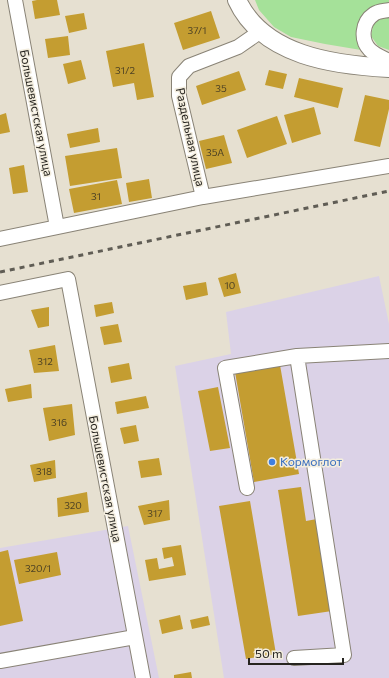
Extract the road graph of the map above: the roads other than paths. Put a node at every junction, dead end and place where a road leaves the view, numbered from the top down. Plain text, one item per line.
1 (15, 0) edge
2 (238, 1) edge
3 (389, 10) edge
4 (261, 31) junction
5 (389, 61) edge
6 (365, 67) junction
7 (389, 68) edge
8 (389, 79) edge
9 (389, 166) edge
10 (203, 197) junction
11 (57, 227) junction
12 (0, 239) edge
13 (0, 292) edge
14 (389, 351) edge
15 (297, 356) junction
16 (247, 488) dead end
17 (135, 637) junction
18 (294, 658) dead end
19 (0, 661) edge
20 (143, 678) edge

1 - 11 street, Большевистская улица
2 - 4 main road
3 - 5 street
4 - 6 main road
4 - 10 street, Раздельная улица
6 - 7 main road
6 - 8 main road
9 - 10 street, Раздельная улица
10 - 11 street, Раздельная улица
11 - 12 street, Раздельная улица
13 - 17 street, Большевистская улица
14 - 15 street
15 - 16 street
15 - 18 street
17 - 19 street
17 - 20 street, Большевистская улица

